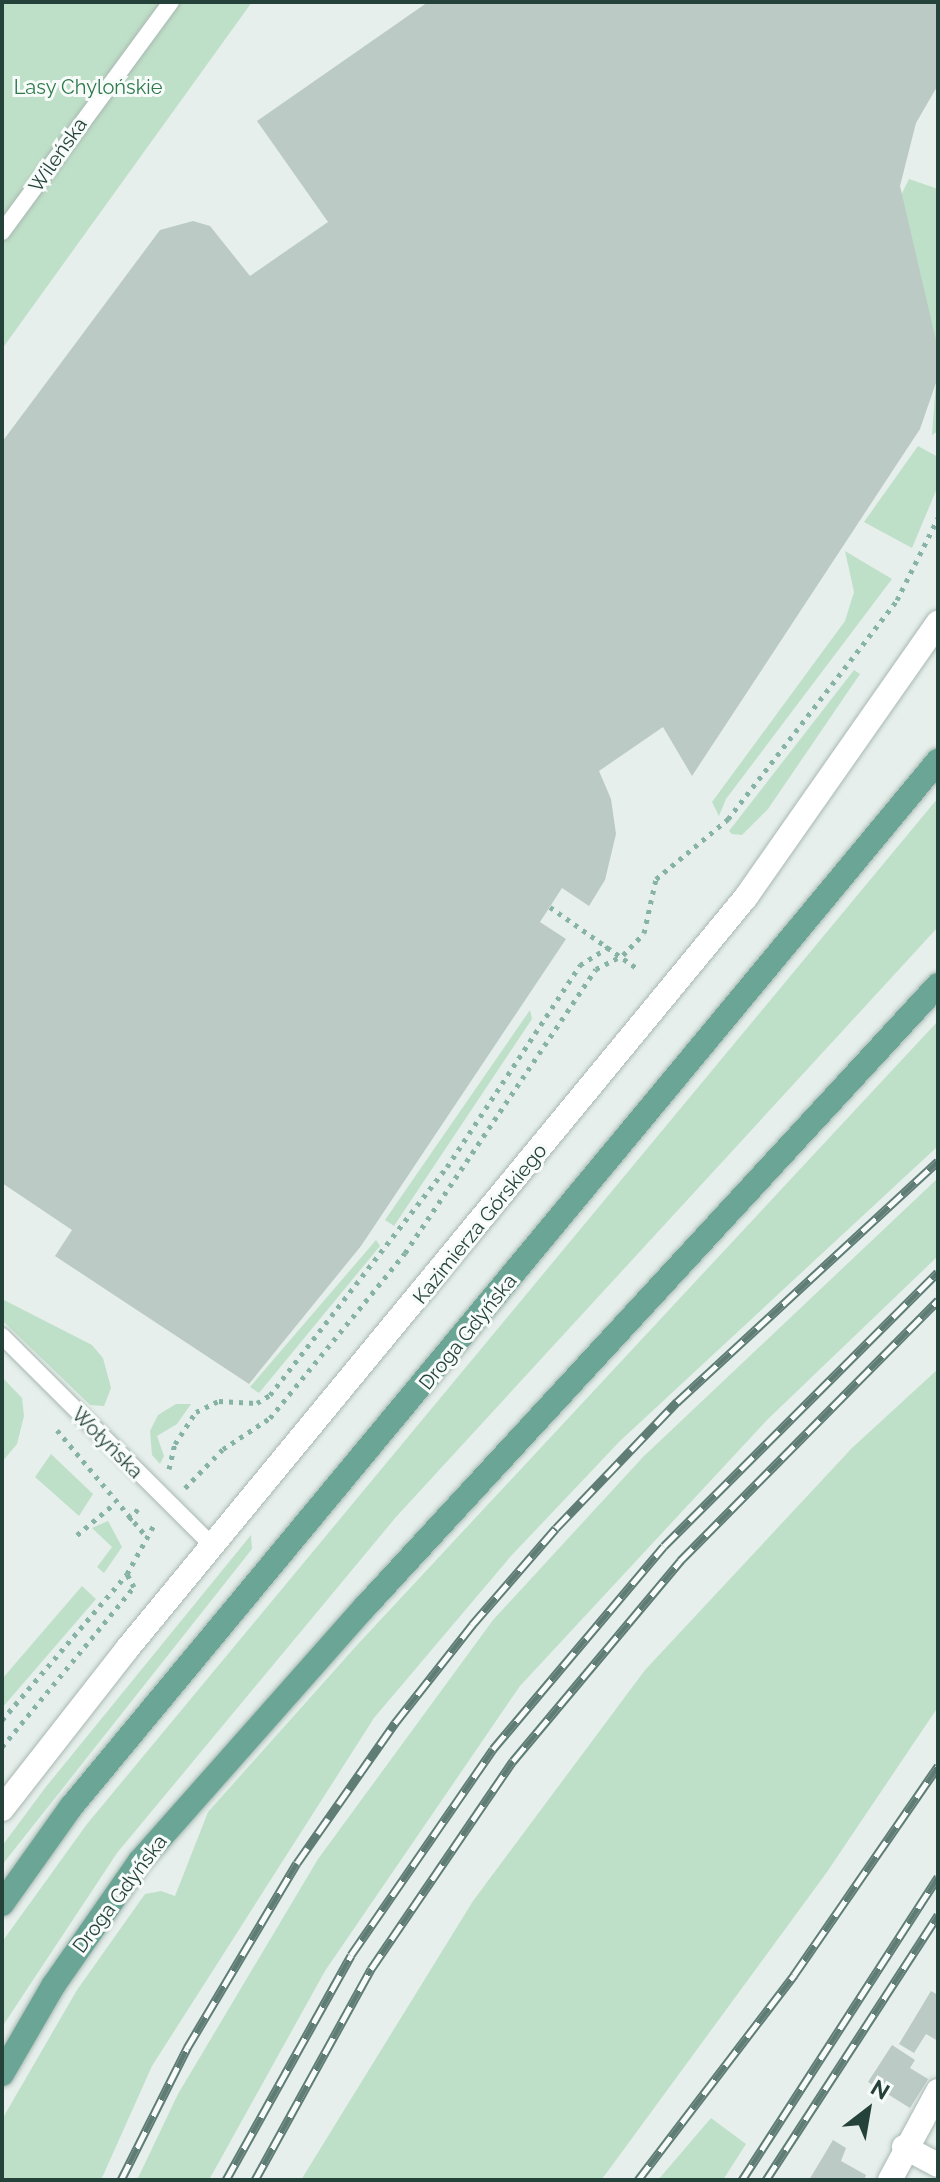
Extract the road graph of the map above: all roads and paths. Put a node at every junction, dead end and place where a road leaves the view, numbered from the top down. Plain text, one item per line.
1 (171, 2) edge
2 (2, 232) edge
3 (938, 518) edge
4 (938, 623) edge
5 (938, 761) edge
6 (550, 907) dead end
7 (610, 946) junction
8 (623, 955) junction
9 (638, 969) dead end
10 (938, 985) edge
11 (2, 1336) edge
12 (54, 1426) dead end
13 (155, 1490) junction
14 (114, 1504) junction
15 (170, 1505) junction
16 (129, 1520) junction
17 (77, 1535) dead end
18 (145, 1535) junction
19 (214, 1547) junction
20 (127, 1574) junction
21 (2, 1720) edge
22 (2, 1747) edge
23 (2, 1809) edge
24 (2, 1904) edge
25 (2, 2074) edge
26 (938, 2091) edge
27 (904, 2147) junction
28 (938, 2165) edge
29 (890, 2180) edge

1 - 2 lane, Wileńska
3 - 8 path
4 - 19 street, Kazimierza Górskiego
5 - 24 main road, Droga Gdyńska
6 - 7 path
7 - 8 path
7 - 13 path
8 - 9 path
8 - 15 path
10 - 25 main road, Droga Gdyńska
11 - 13 lane, Wołyńska
12 - 14 path
13 - 15 lane, Wołyńska
13 - 16 path
14 - 16 path
14 - 17 path
15 - 18 path
15 - 19 lane, Wołyńska
16 - 18 path
18 - 20 path
19 - 23 street, Kazimierza Górskiego
20 - 21 path
20 - 22 path
26 - 27 street
27 - 28 street
27 - 29 street

